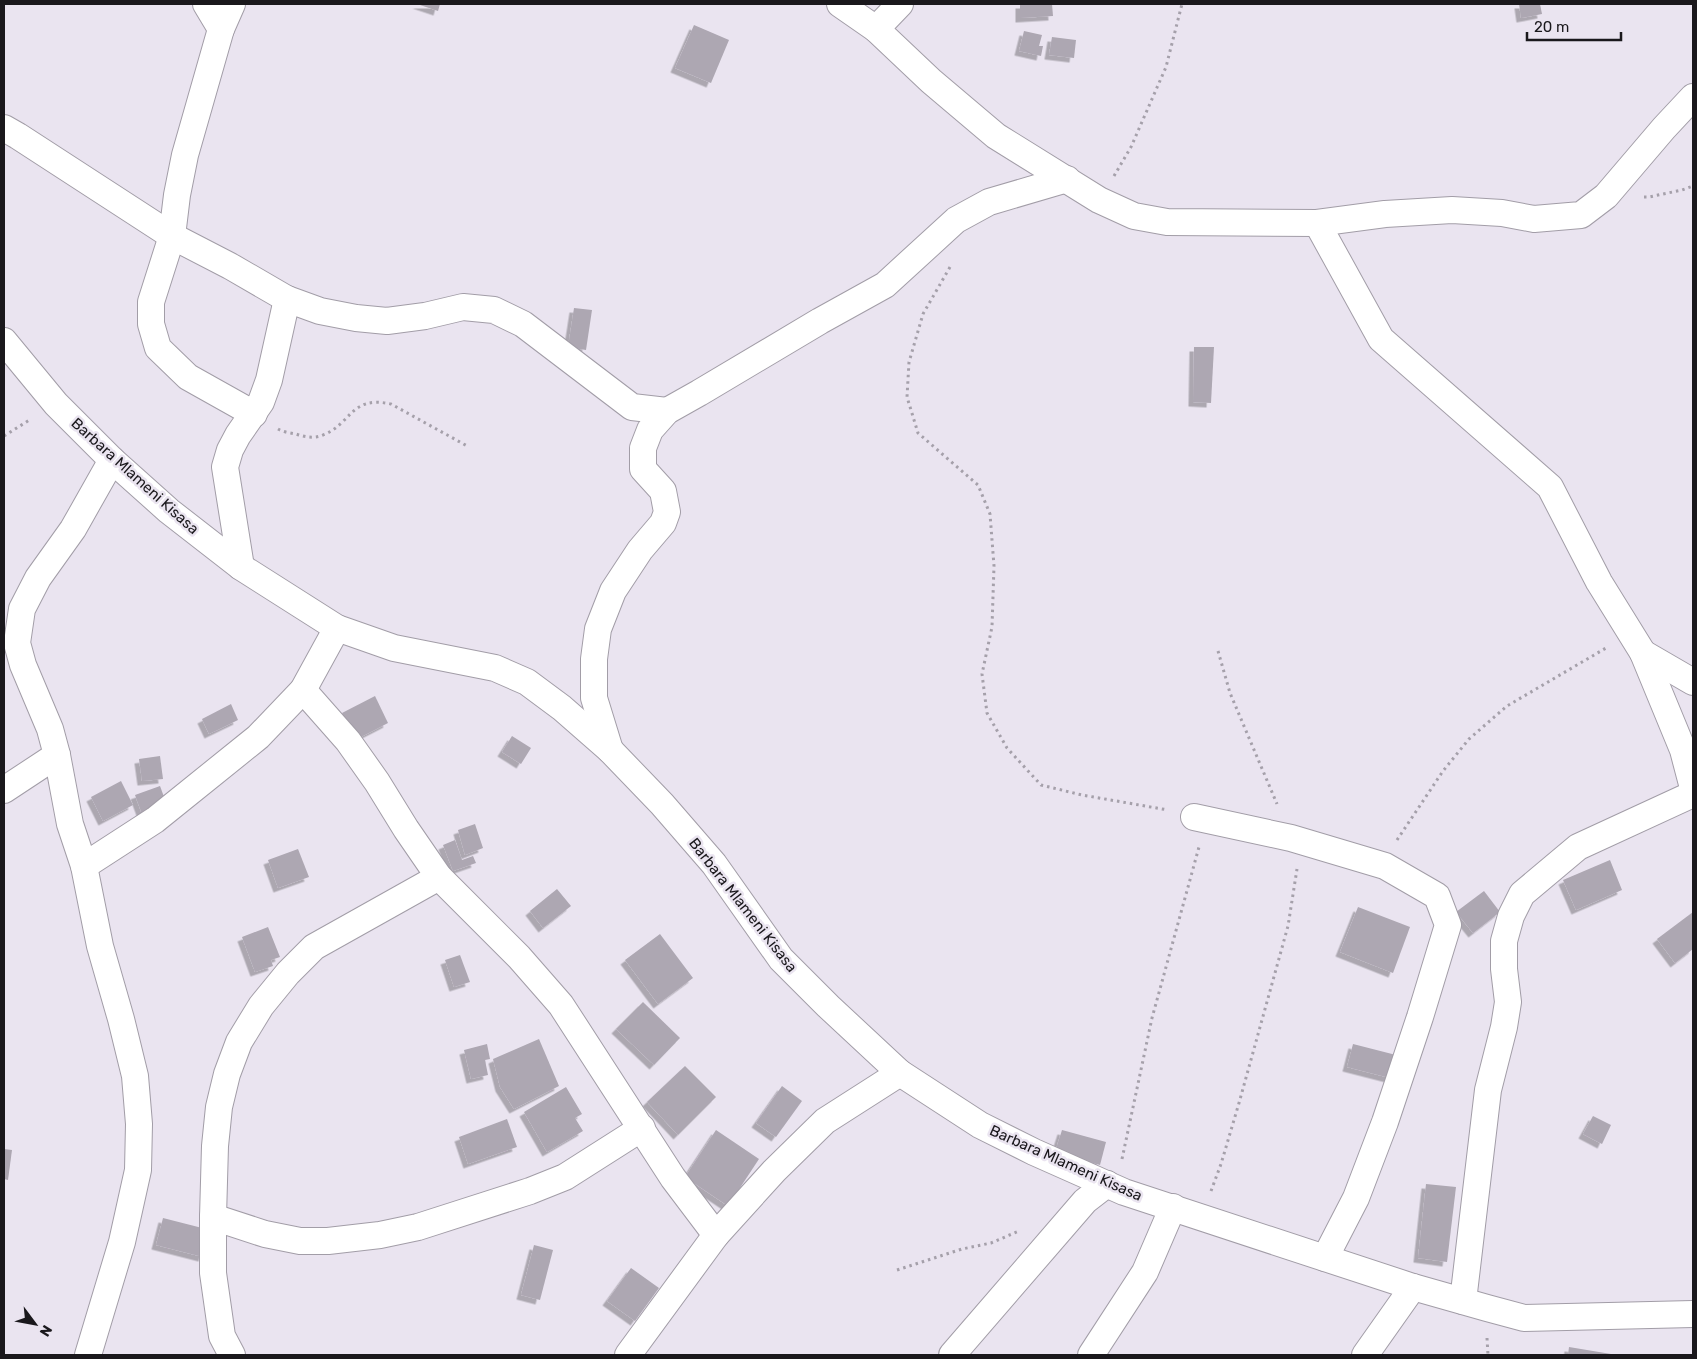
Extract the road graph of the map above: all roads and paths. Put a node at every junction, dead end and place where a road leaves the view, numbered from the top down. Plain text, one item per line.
1 (206, 4) edge
2 (232, 4) edge
3 (840, 4) edge
4 (900, 4) edge
5 (1182, 4) edge
6 (221, 30) junction
7 (876, 30) junction
8 (1693, 97) edge
9 (4, 128) edge
10 (1067, 179) junction
11 (1693, 186) edge
12 (1606, 196) junction
13 (1099, 200) junction
14 (1317, 223) junction
15 (172, 236) junction
16 (951, 266) dead end
17 (286, 299) junction
18 (4, 341) edge
19 (667, 411) junction
20 (254, 414) junction
21 (469, 447) dead end
22 (112, 460) junction
23 (241, 567) junction
24 (337, 628) junction
25 (1637, 644) junction
26 (1218, 651) dead end
27 (1693, 682) edge
28 (303, 690) junction
29 (610, 750) junction
30 (58, 755) junction
31 (1693, 788) edge
32 (4, 790) edge
33 (1693, 794) edge
34 (1194, 818) junction
35 (1291, 838) junction
36 (1380, 865) junction
37 (84, 866) junction
38 (439, 877) junction
39 (900, 1073) junction
40 (642, 1128) junction
41 (1111, 1186) junction
42 (1173, 1208) junction
43 (213, 1217) junction
44 (1202, 1217) junction
45 (1027, 1228) dead end
46 (716, 1235) junction
47 (1325, 1258) junction
48 (897, 1270) dead end
49 (1413, 1287) junction
50 (1464, 1301) junction
51 (1693, 1314) edge
52 (88, 1355) edge
53 (232, 1355) edge
54 (628, 1355) edge
55 (952, 1355) edge
56 (1091, 1355) edge
57 (1365, 1355) edge

1 - 6 street
2 - 6 street
3 - 7 street
4 - 7 street
5 - 13 path
6 - 15 street
7 - 10 street
8 - 12 street
9 - 15 street
10 - 13 street
10 - 19 street
11 - 12 path
12 - 14 street
13 - 14 street
14 - 25 street
15 - 17 street
15 - 20 street
16 - 34 path
17 - 19 street
17 - 20 street
18 - 22 street, Barbara Mlameni Kisasa
19 - 29 street
20 - 21 path
20 - 23 street
22 - 23 street, Barbara Mlameni Kisasa
22 - 30 street
23 - 24 street, Barbara Mlameni Kisasa
24 - 28 street
24 - 29 street, Barbara Mlameni Kisasa
25 - 27 street
25 - 31 street
25 - 36 path
26 - 35 path
28 - 37 street
28 - 38 street
29 - 39 street, Barbara Mlameni Kisasa
30 - 32 street
30 - 37 street
33 - 50 street
34 - 35 street
34 - 41 path
35 - 36 street
35 - 44 path
36 - 47 street
37 - 52 street
38 - 40 street
38 - 43 street
39 - 41 street, Barbara Mlameni Kisasa
39 - 46 street
40 - 43 street
40 - 46 street
41 - 42 street, Barbara Mlameni Kisasa
41 - 55 street
42 - 44 street, Barbara Mlameni Kisasa
42 - 56 street
43 - 53 street
44 - 47 street, Barbara Mlameni Kisasa
45 - 48 path
46 - 54 street
47 - 49 street, Barbara Mlameni Kisasa
49 - 50 street, Barbara Mlameni Kisasa
49 - 57 street
50 - 51 street, Barbara Mlameni Kisasa

